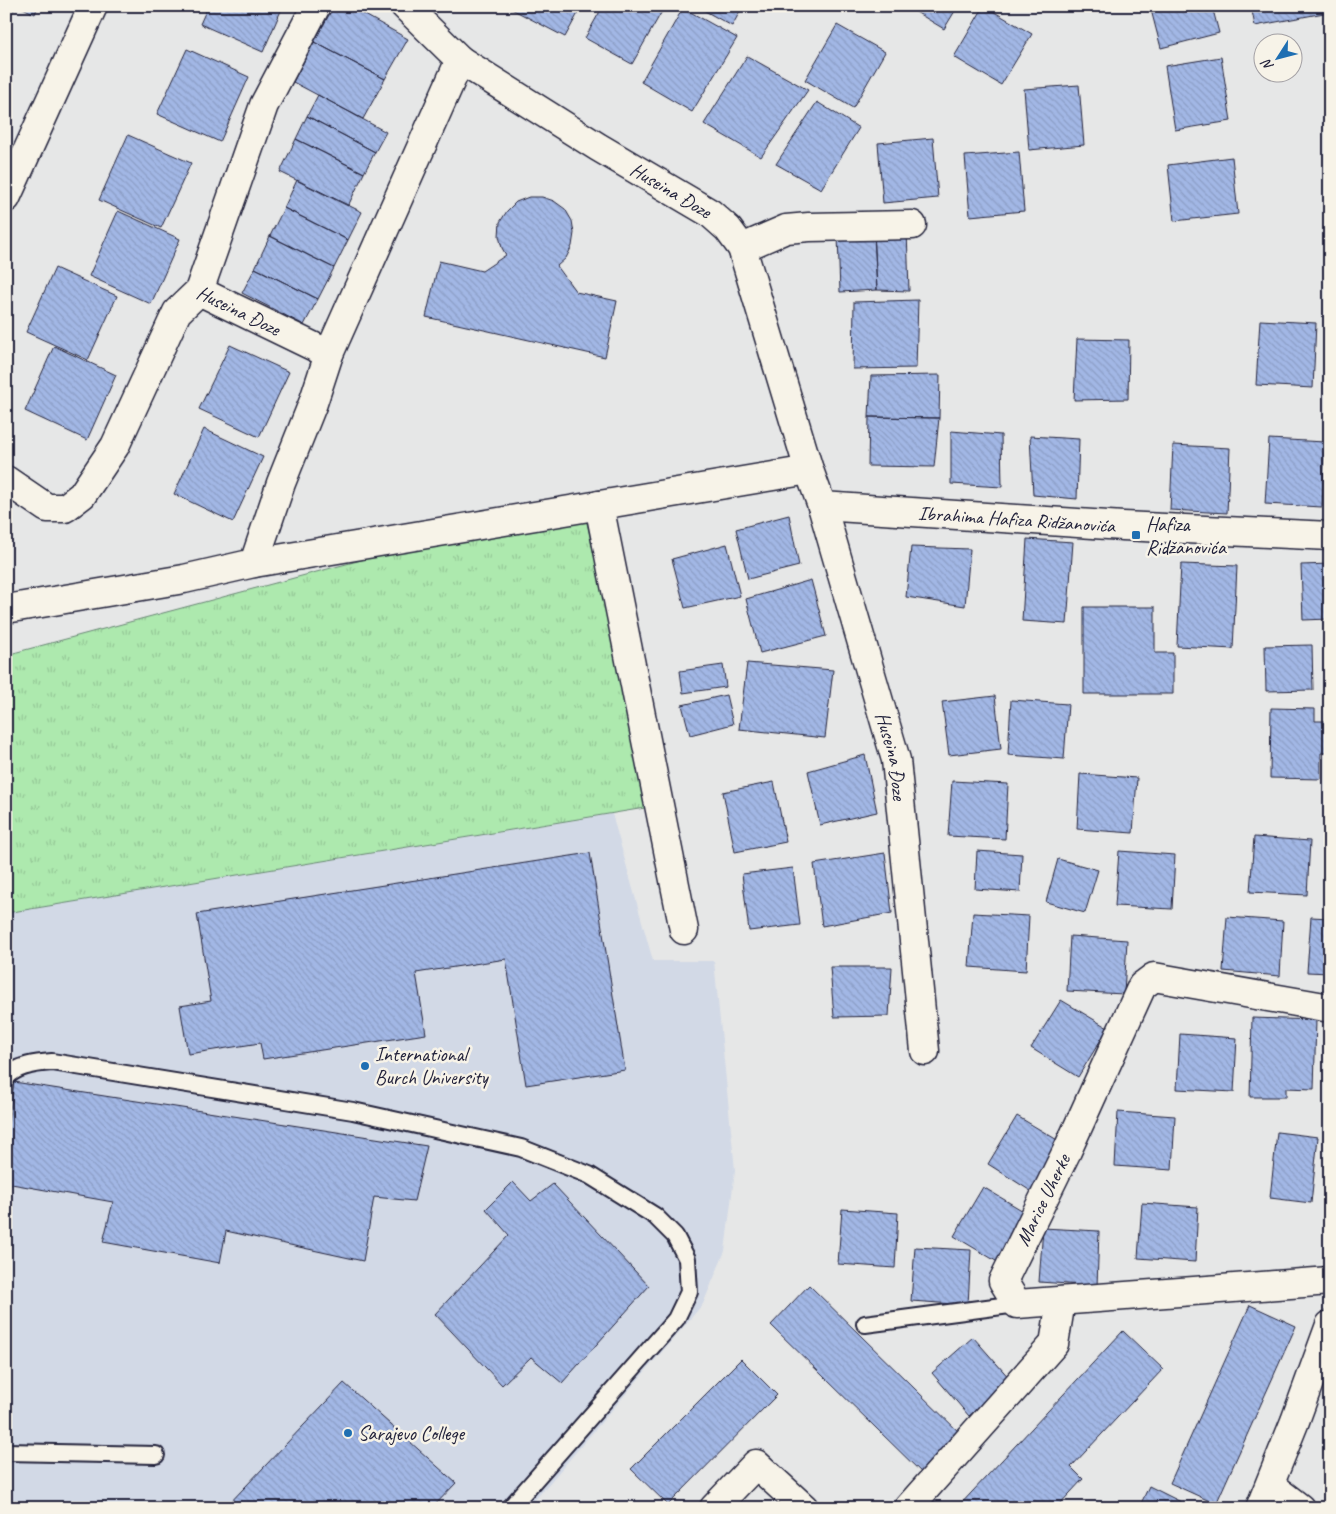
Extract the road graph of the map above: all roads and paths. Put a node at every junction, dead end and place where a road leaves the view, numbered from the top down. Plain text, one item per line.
1 (94, 6) edge
2 (316, 6) edge
3 (405, 6) edge
4 (460, 60) junction
5 (6, 198) edge
6 (912, 225) dead end
7 (742, 248) junction
8 (199, 291) junction
9 (329, 354) junction
10 (809, 470) junction
11 (6, 480) edge
12 (599, 505) junction
13 (822, 506) junction
14 (1330, 536) edge
15 (254, 563) junction
16 (6, 609) edge
17 (684, 930) dead end
18 (1330, 1008) edge
19 (925, 1051) dead end
20 (6, 1078) edge
21 (1330, 1281) edge
22 (1061, 1301) junction
23 (1017, 1304) junction
24 (865, 1324) dead end
25 (1330, 1325) edge
26 (6, 1452) edge
27 (156, 1455) dead end
28 (1265, 1496) edge
29 (510, 1508) edge
30 (714, 1508) edge
31 (804, 1508) edge
32 (908, 1508) edge
33 (1300, 1508) edge

1 - 5 street
2 - 8 street, Huseina Đoze
3 - 4 street, Huseina Đoze
4 - 7 street, Huseina Đoze
4 - 9 street
6 - 7 street
7 - 10 street, Huseina Đoze
8 - 9 street, Huseina Đoze
8 - 11 street
9 - 15 street
10 - 12 street
10 - 13 street, Huseina Đoze
12 - 15 street
12 - 17 street
13 - 14 street, Ibrahima Hafiza Ridžanovića
13 - 19 street, Huseina Đoze
15 - 16 street
18 - 23 street, Marice Uherke
20 - 29 lane
21 - 22 street
22 - 23 street
22 - 32 street
23 - 24 lane
25 - 28 street
26 - 27 lane
28 - 33 street
30 - 31 street

